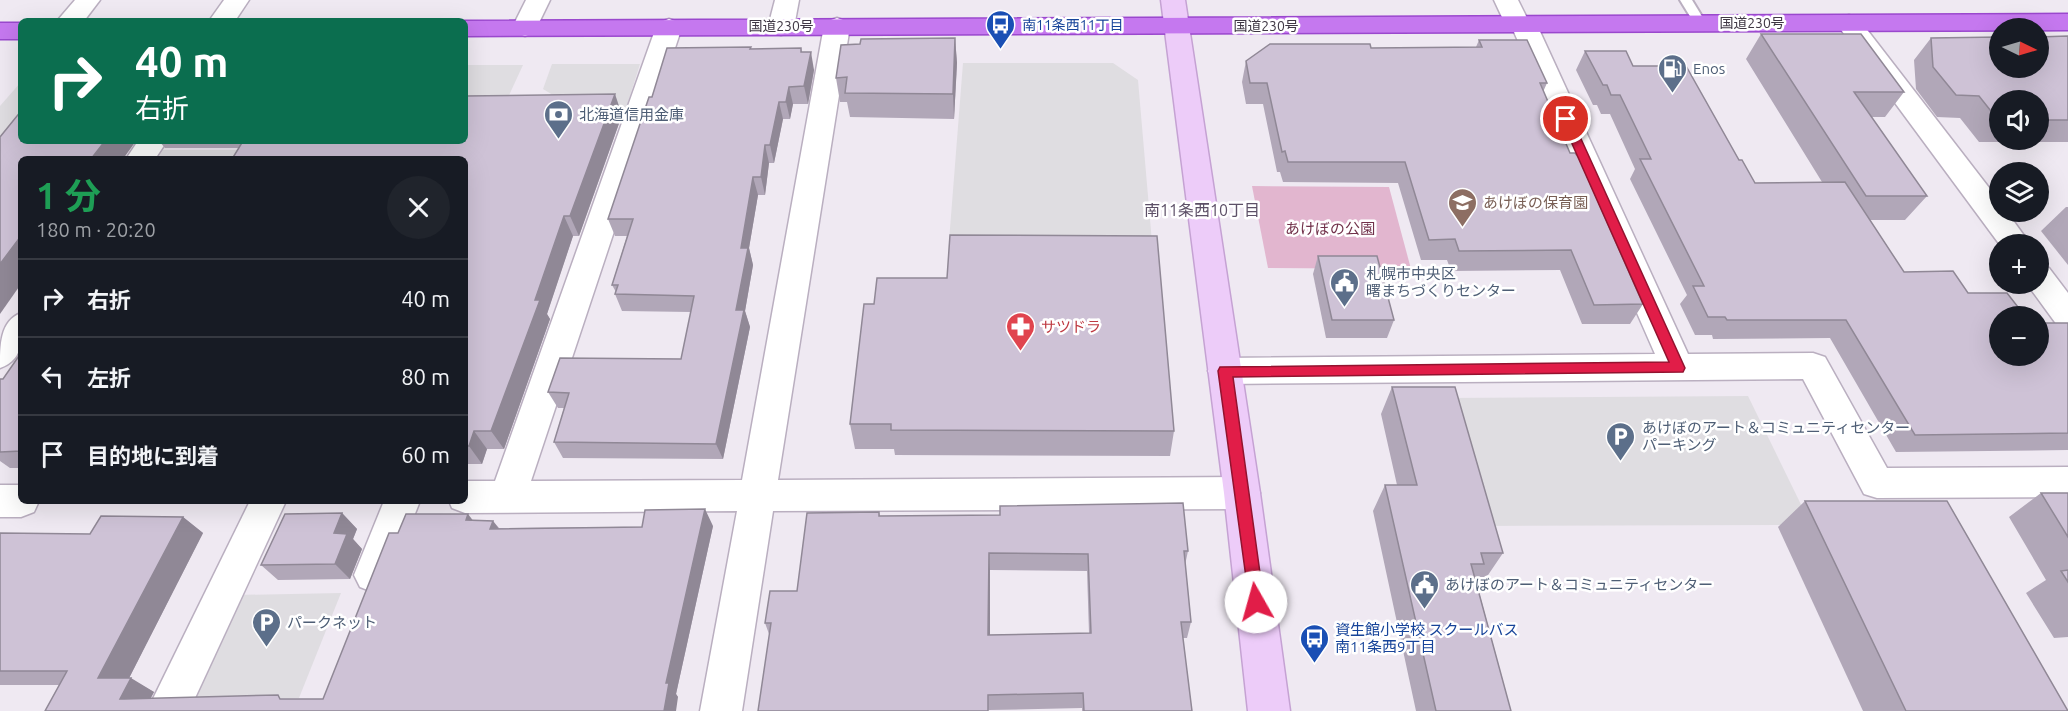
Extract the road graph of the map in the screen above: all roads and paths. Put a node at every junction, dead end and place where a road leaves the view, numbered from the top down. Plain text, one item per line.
1 (88, 0) edge
2 (237, 0) edge
3 (538, 0) edge
4 (787, 0) edge
5 (1506, 0) edge
6 (1686, 0) edge
7 (1175, 13) edge
8 (73, 18) edge
9 (224, 18) edge
10 (2068, 22) edge
11 (1700, 23) junction
12 (1849, 23) junction
13 (1521, 25) junction
14 (837, 26) junction
15 (669, 27) junction
16 (781, 27) junction
17 (468, 28) edge
18 (525, 28) junction
19 (0, 31) edge
20 (18, 31) edge
21 (2007, 234) edge
22 (2049, 291) edge
23 (2068, 316) edge
24 (18, 330) edge
25 (0, 355) edge
26 (1678, 368) junction
27 (1225, 371) junction
28 (2068, 482) edge
29 (1242, 494) junction
30 (757, 495) junction
31 (468, 497) edge
32 (508, 497) junction
33 (0, 501) edge
34 (18, 501) edge
35 (267, 504) edge
36 (401, 504) edge
37 (359, 611) edge
38 (168, 711) edge
39 (721, 711) edge
40 (1269, 711) edge

1 - 8 street
2 - 9 street
3 - 18 street
4 - 16 street
5 - 13 street
6 - 11 lane
7 - 13 highway, 国道230号
7 - 14 highway, 国道230号
7 - 27 street
10 - 12 highway, 国道230号
11 - 12 highway, 国道230号
11 - 13 highway, 国道230号
12 - 21 street
13 - 26 street
14 - 16 highway, 国道230号
14 - 30 street
15 - 16 highway, 国道230号
15 - 18 highway, 国道230号
15 - 32 street
17 - 18 highway, 国道230号
19 - 20 highway
22 - 23 street
24 - 25 street
26 - 27 street
26 - 28 street
27 - 29 street
29 - 30 street
29 - 40 street
30 - 32 street
30 - 39 street
31 - 32 street
33 - 34 street
35 - 38 street
36 - 37 street

